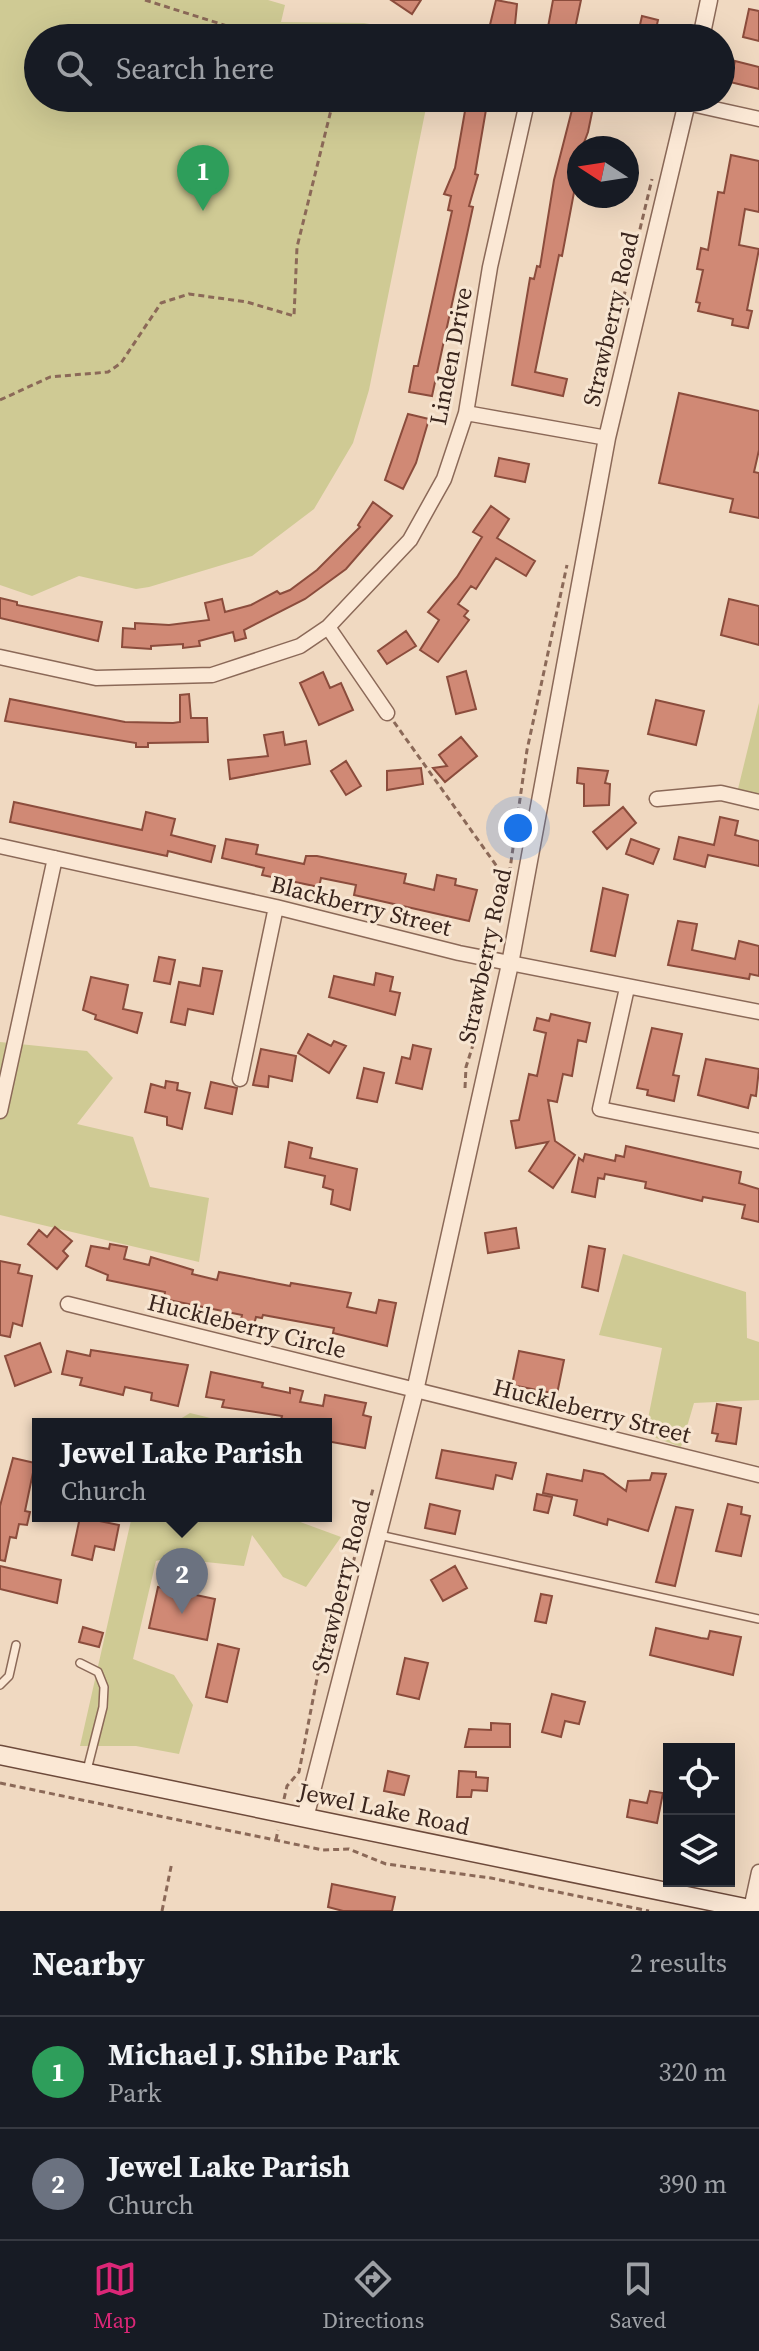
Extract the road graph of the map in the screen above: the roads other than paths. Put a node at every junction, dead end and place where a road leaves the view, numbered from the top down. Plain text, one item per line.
1 (709, 0) edge
2 (704, 24) edge
3 (525, 112) edge
4 (685, 112) edge
5 (733, 112) edge
6 (759, 119) edge
7 (466, 413) junction
8 (607, 438) junction
9 (328, 627) junction
10 (0, 657) edge
11 (387, 713) road end
12 (657, 799) dead end
13 (759, 802) edge
14 (0, 846) edge
15 (55, 858) junction
16 (276, 907) junction
17 (510, 964) junction
18 (627, 988) junction
19 (759, 1012) edge
20 (240, 1079) dead end
21 (0, 1111) edge
22 (759, 1141) edge
23 (68, 1304) dead end
24 (415, 1391) junction
25 (759, 1475) edge
26 (379, 1535) junction
27 (759, 1619) edge
28 (16, 1645) dead end
29 (80, 1663) dead end
30 (0, 1685) edge
31 (0, 1755) edge
32 (86, 1773) junction
33 (305, 1818) junction
34 (759, 1872) edge
35 (755, 1910) edge

1 - 2 street
3 - 7 street, Linden Drive
4 - 8 street, Strawberry Road
5 - 6 street
7 - 8 street
7 - 9 street, Linden Drive
8 - 17 street, Strawberry Road
9 - 10 street, Linden Drive
9 - 11 street
12 - 13 street
14 - 15 street, Blackberry Street
15 - 16 street, Blackberry Street
15 - 21 street
16 - 17 street, Blackberry Street
16 - 20 street
17 - 18 street, Blackberry Street
17 - 24 street, Strawberry Road
18 - 19 street, Blackberry Street
18 - 22 street
23 - 24 street, Huckleberry Circle
24 - 25 street, Huckleberry Street
24 - 26 street, Strawberry Road
26 - 27 lane
26 - 33 street, Strawberry Road
28 - 30 lane
29 - 32 lane
31 - 32 main road, Jewel Lake Road
32 - 33 main road, Jewel Lake Road
33 - 35 main road, Jewel Lake Road
34 - 35 street

